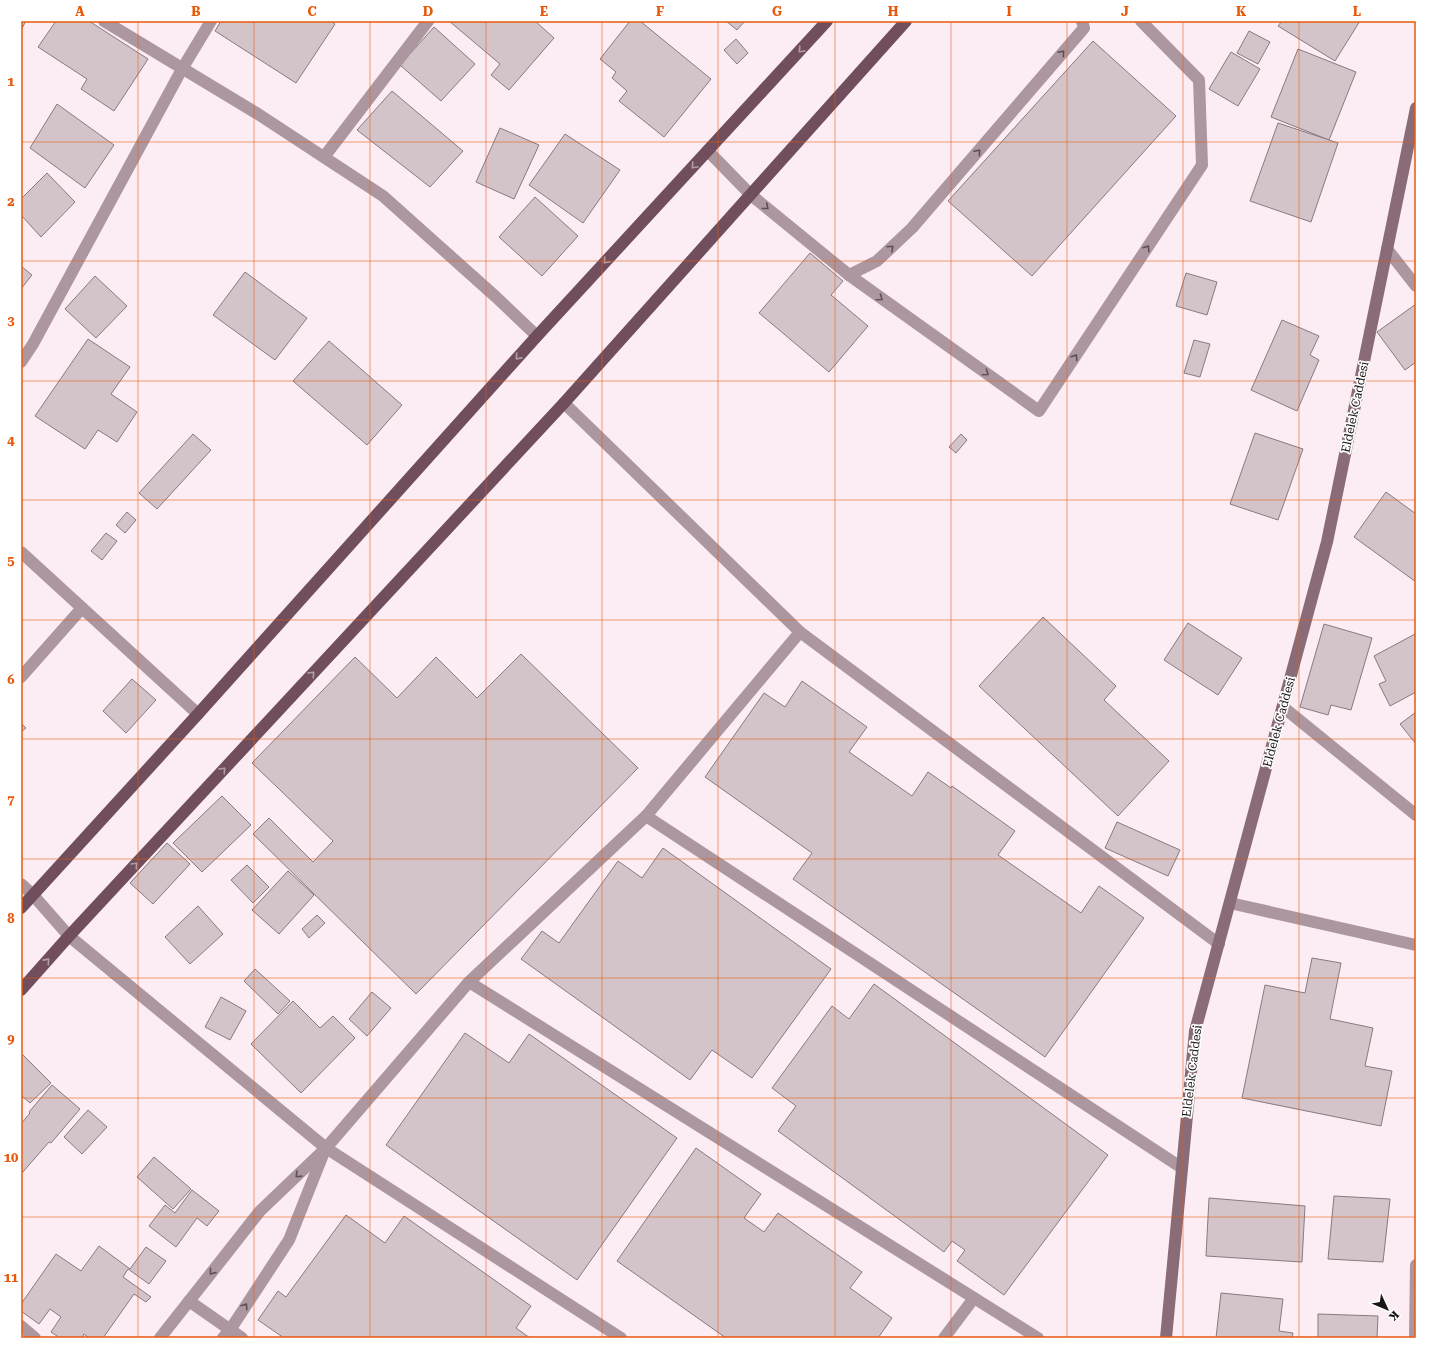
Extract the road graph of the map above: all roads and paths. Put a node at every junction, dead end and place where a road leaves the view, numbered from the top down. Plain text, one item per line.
1 (104, 21) edge
2 (211, 21) edge
3 (428, 21) edge
4 (827, 21) edge
5 (906, 21) edge
6 (1082, 21) edge
7 (1141, 21) edge
8 (182, 68) junction
9 (1416, 108) edge
10 (708, 151) junction
11 (324, 157) junction
12 (751, 195) junction
13 (1387, 249) junction
14 (849, 275) junction
15 (1416, 286) edge
16 (537, 336) junction
17 (21, 362) edge
18 (564, 403) junction
19 (21, 552) edge
20 (82, 608) junction
21 (800, 632) junction
22 (21, 677) edge
23 (1283, 707) junction
24 (198, 714) junction
25 (1416, 815) edge
26 (646, 816) junction
27 (21, 884) edge
28 (33, 895) junction
29 (1230, 903) junction
30 (21, 908) edge
31 (69, 936) junction
32 (1219, 944) junction
33 (1416, 945) edge
34 (469, 982) junction
35 (21, 990) edge
36 (326, 1148) junction
37 (1182, 1168) junction
38 (1416, 1265) edge
39 (974, 1298) junction
40 (188, 1301) junction
41 (21, 1326) edge
42 (226, 1334) edge
43 (1415, 1336) edge
44 (35, 1338) edge
45 (160, 1338) edge
46 (242, 1338) edge
47 (621, 1338) edge
48 (944, 1338) edge
49 (1038, 1338) edge
50 (1166, 1338) edge

1 - 8 street
2 - 8 street
3 - 11 street
4 -> 10 main road
5 - 12 main road
14 -> 6 street
14 -> 7 street
8 - 11 street
8 - 17 street
9 - 13 street, Eldelek Caddesi
10 - 12 street
10 -> 16 main road
11 - 16 street
12 -> 14 street
12 - 18 main road
13 - 15 street
13 - 23 street, Eldelek Caddesi
16 -> 24 main road
18 - 21 street
31 -> 18 main road
19 - 20 street
20 - 22 street
20 - 24 street
21 - 26 street
21 - 32 street
23 - 25 street
23 - 29 street, Eldelek Caddesi
24 - 28 main road
26 - 34 street
26 - 37 street
27 - 28 street
28 - 30 main road
28 - 31 street
29 - 32 street, Eldelek Caddesi
29 - 33 street
35 -> 31 main road
31 - 36 street
32 - 37 street, Eldelek Caddesi
34 - 36 street
34 - 39 street
36 -> 40 street
42 -> 36 street
36 - 47 street
37 - 50 street, Eldelek Caddesi
38 - 43 street
39 - 48 street
39 - 49 street
40 - 42 street
40 - 45 street
41 - 44 street
42 - 46 street

